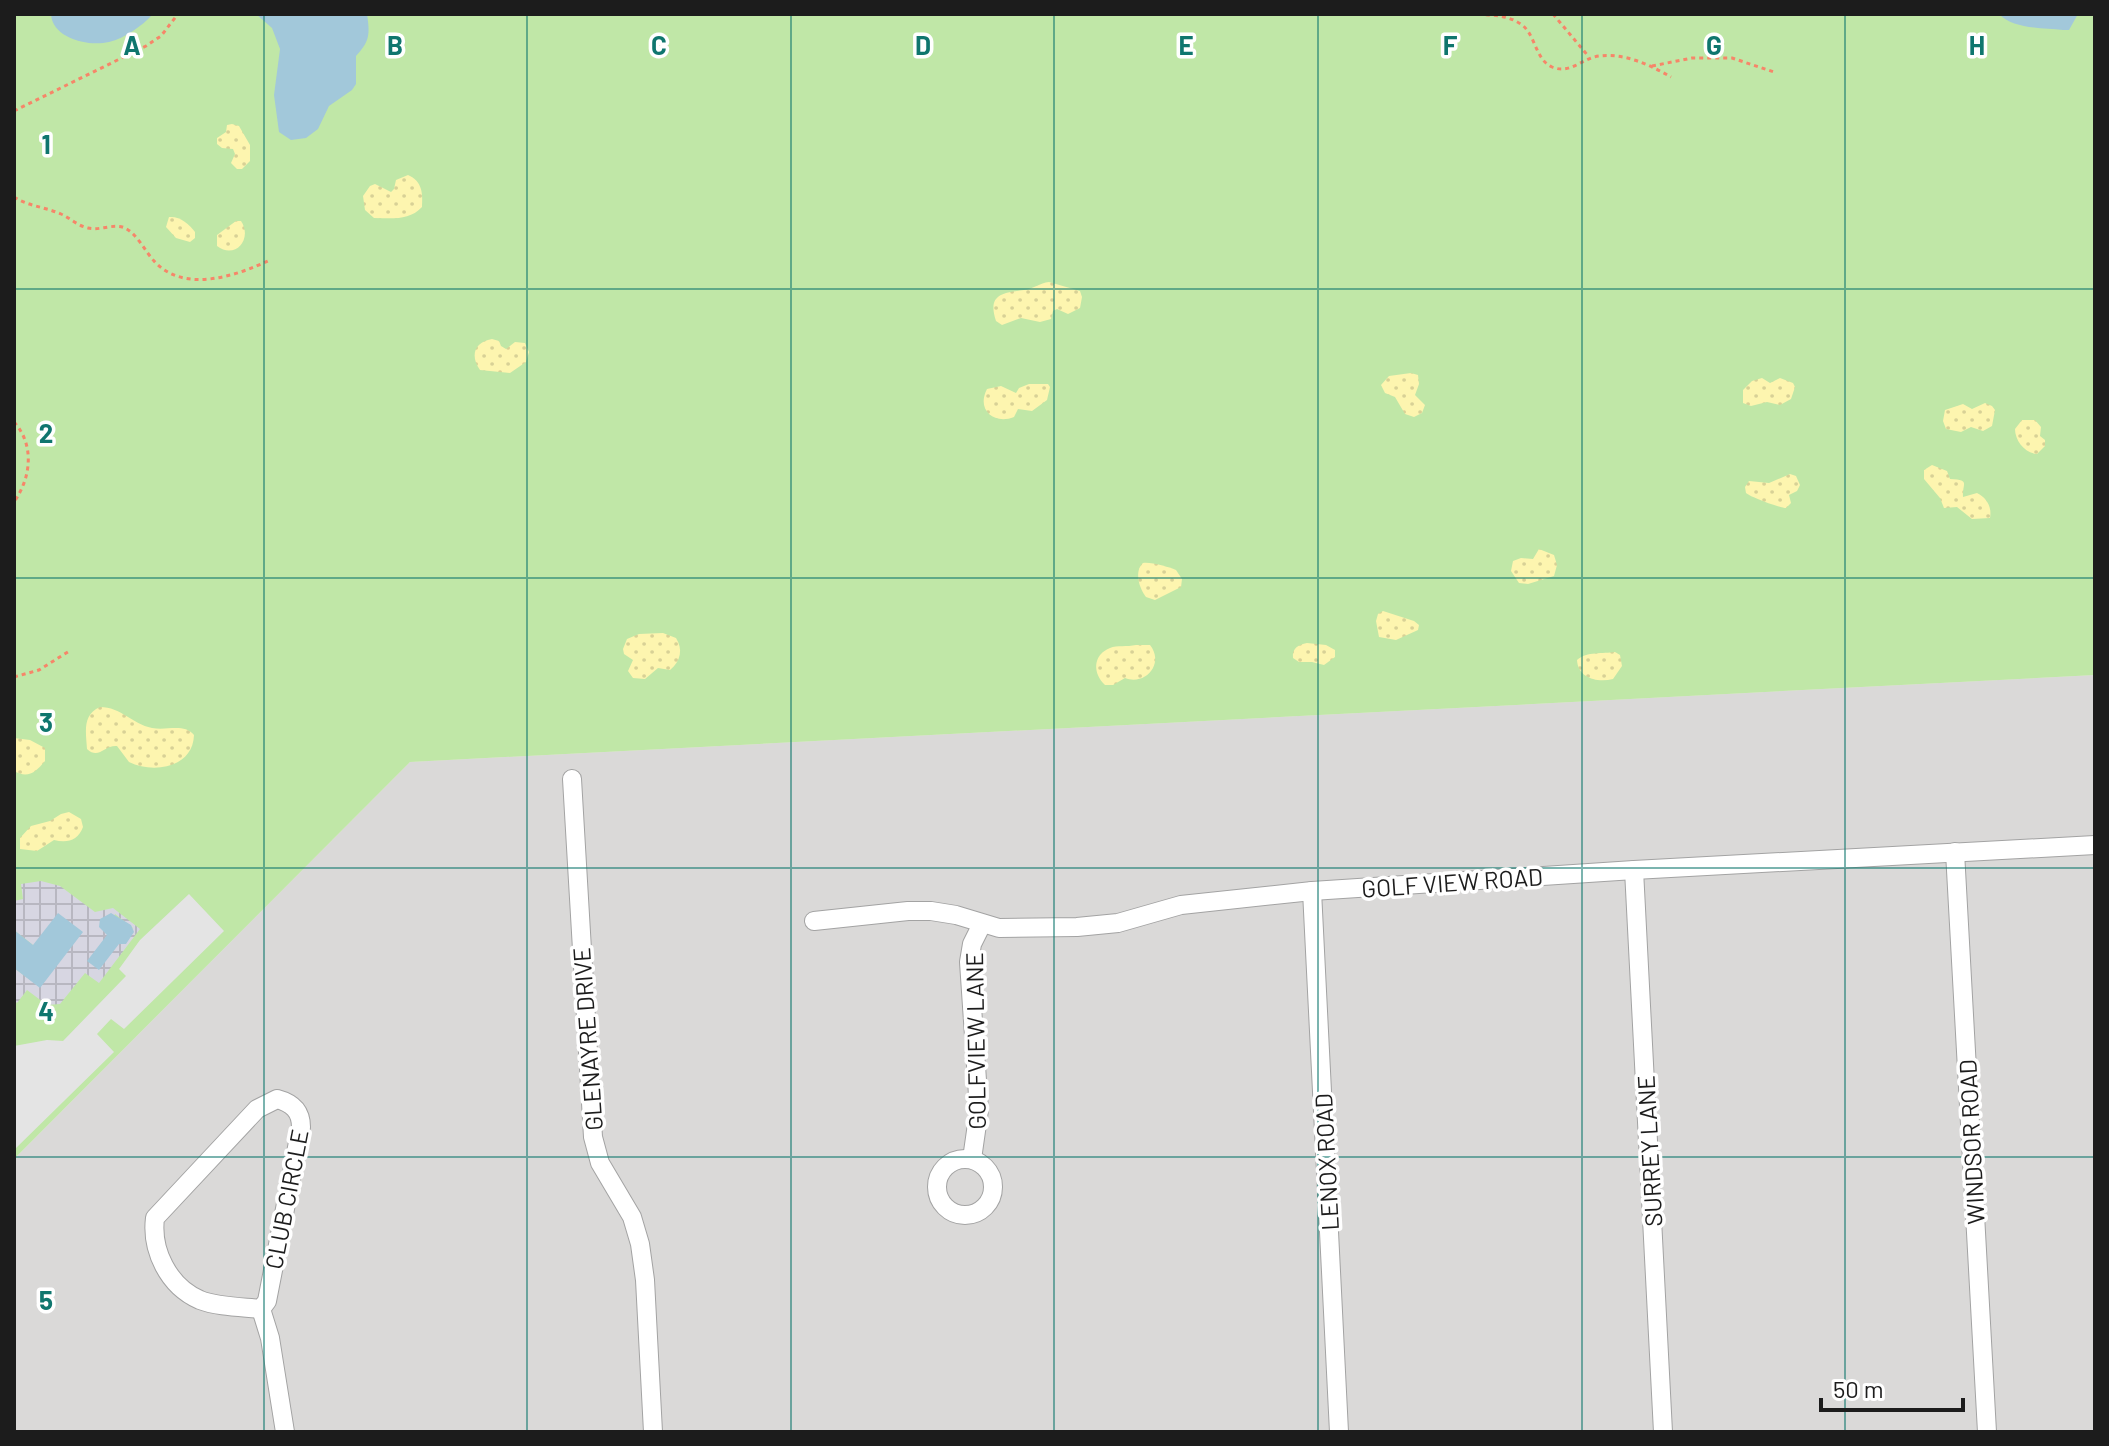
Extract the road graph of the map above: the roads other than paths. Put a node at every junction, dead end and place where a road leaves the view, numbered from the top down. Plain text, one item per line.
1 (572, 779) dead end
2 (2095, 845) edge
3 (1955, 852) junction
4 (1634, 870) junction
5 (1312, 891) junction
6 (814, 921) dead end
7 (982, 924) junction
8 (972, 1159) dead end
9 (261, 1309) junction
10 (285, 1432) edge
11 (653, 1432) edge
12 (1339, 1432) edge
13 (1663, 1432) edge
14 (1987, 1432) edge

1 - 11 street, GLENAYRE DRIVE
2 - 3 street, GOLF VIEW ROAD
3 - 4 street, GOLF VIEW ROAD
3 - 14 street, WINDSOR ROAD
4 - 5 street, GOLF VIEW ROAD
4 - 13 street, SURREY LANE
5 - 7 street, GOLF VIEW ROAD
5 - 12 street, LENOX ROAD
6 - 7 street, GOLF VIEW ROAD
7 - 8 street, GOLFVIEW LANE
9 - 9 street, CLUB CIRCLE
9 - 10 street

